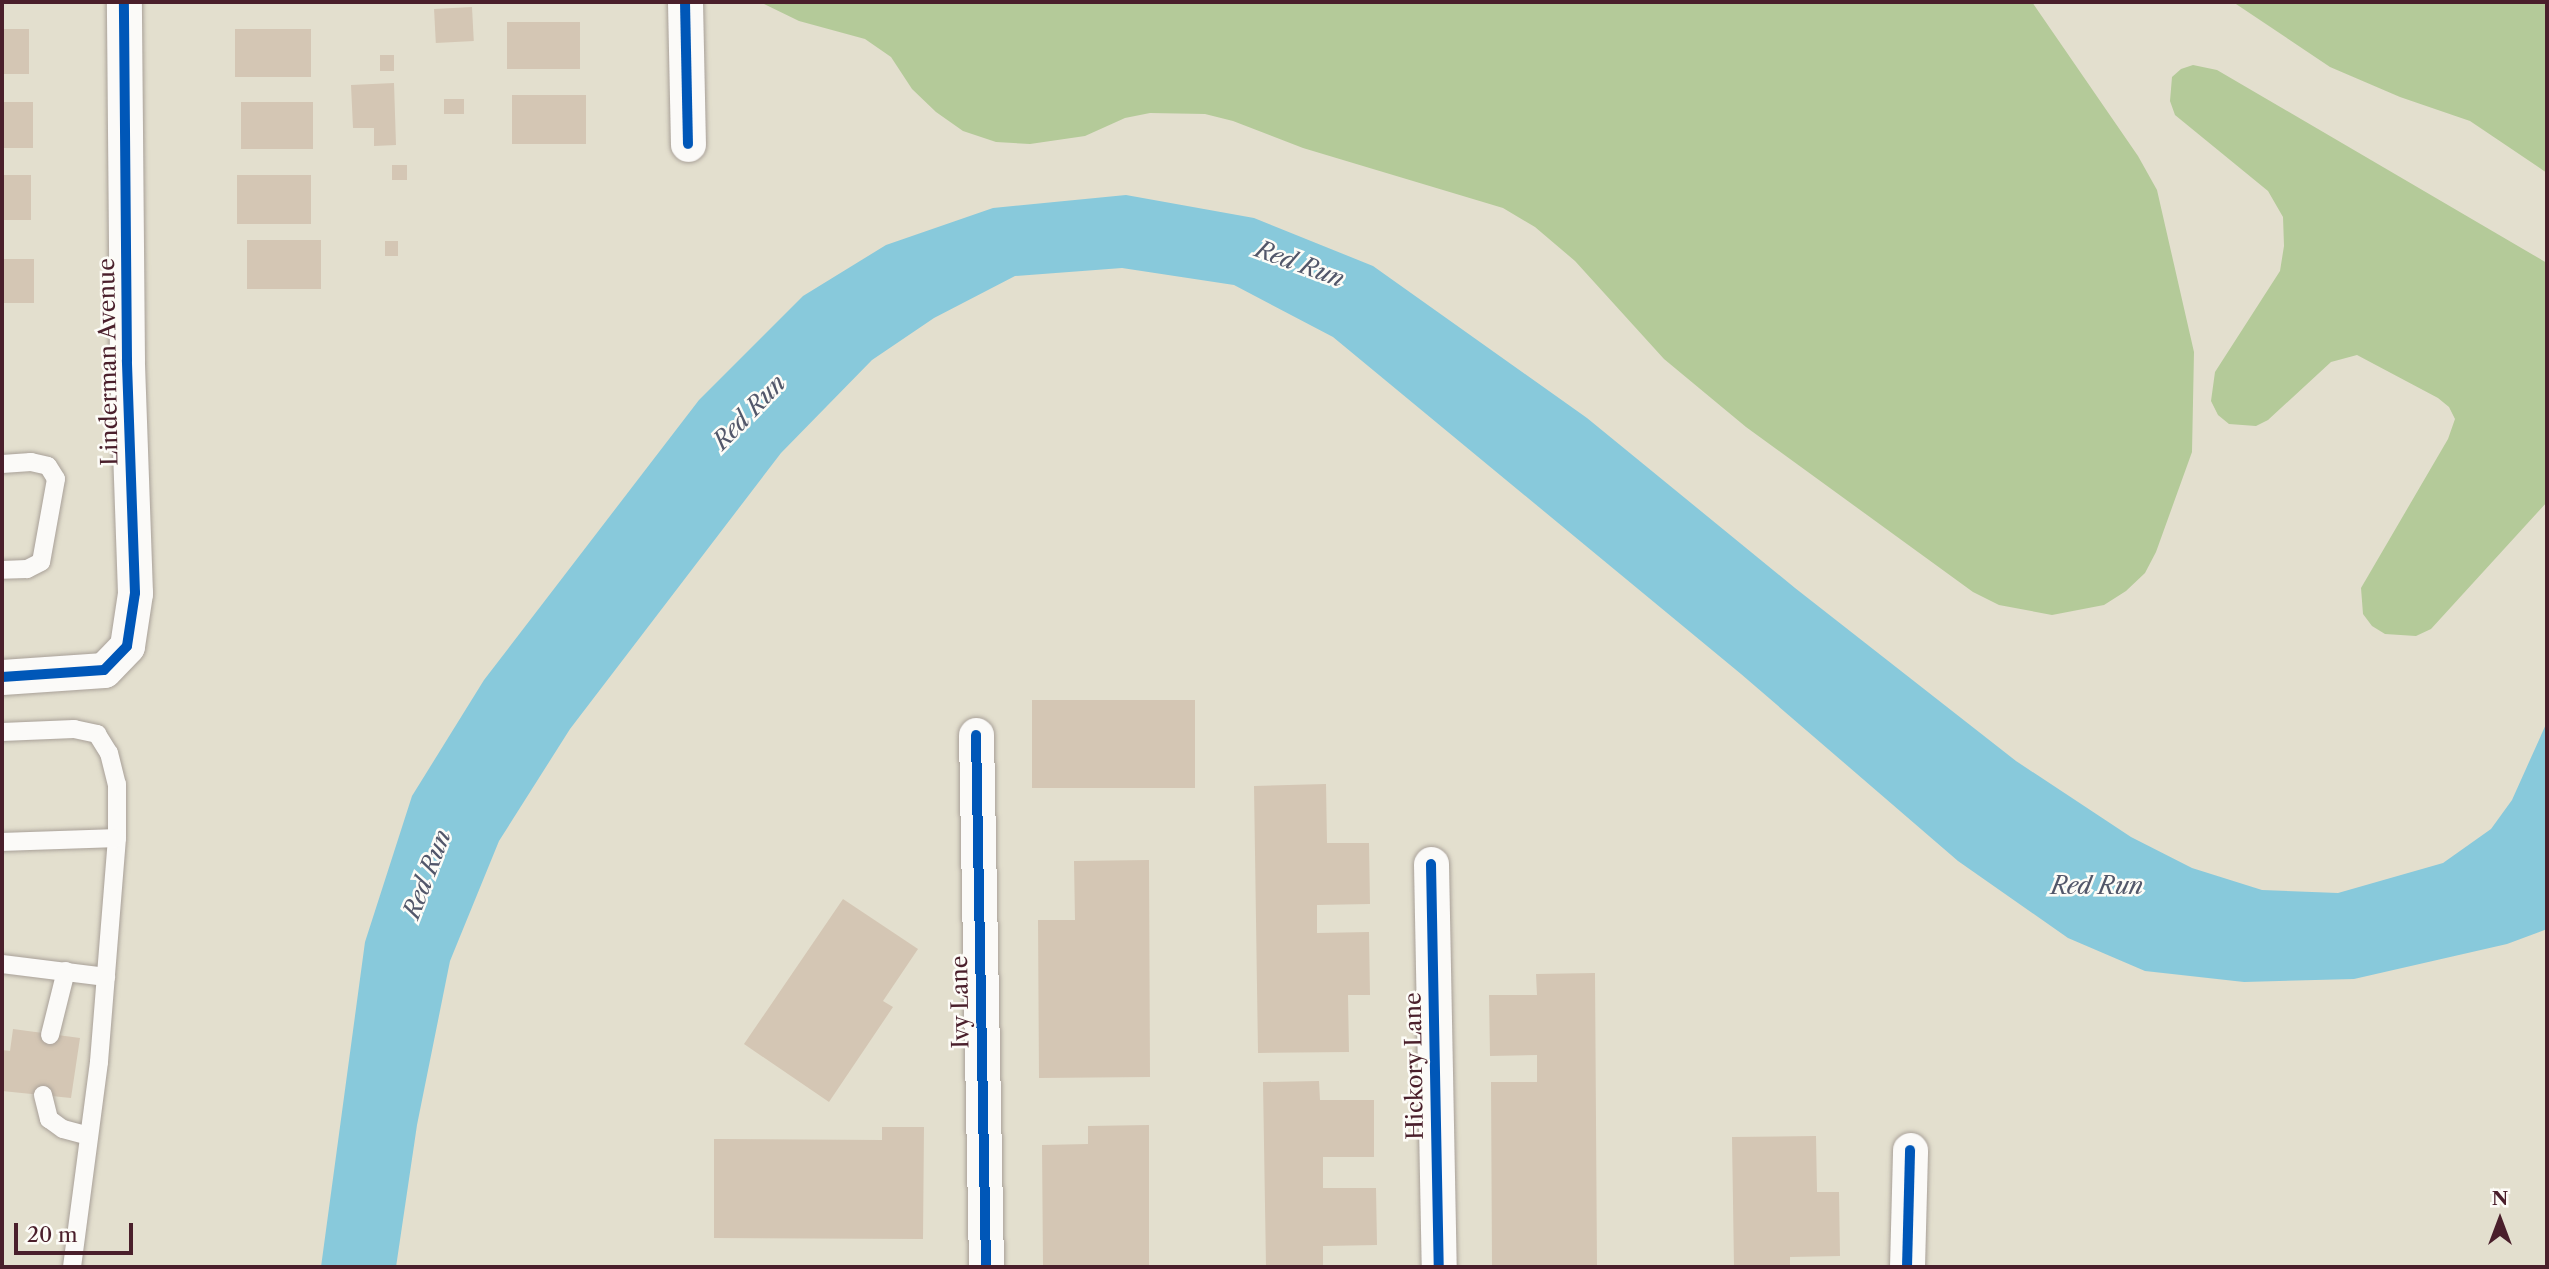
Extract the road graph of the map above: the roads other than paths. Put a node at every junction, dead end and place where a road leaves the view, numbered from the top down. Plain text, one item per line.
1 (124, 2) edge
2 (685, 2) edge
3 (688, 144) dead end
4 (2, 464) edge
5 (2, 570) edge
6 (2, 677) edge
7 (2, 733) edge
8 (976, 735) dead end
9 (117, 838) junction
10 (2, 842) edge
11 (1431, 864) dead end
12 (2, 964) edge
13 (66, 971) junction
14 (106, 977) junction
15 (50, 1035) dead end
16 (43, 1095) dead end
17 (89, 1136) junction
18 (1910, 1150) dead end
19 (72, 1267) edge
20 (986, 1267) edge
21 (1439, 1267) edge
22 (1907, 1267) edge

1 - 6 street, Linderman Avenue
2 - 3 street
4 - 5 lane
7 - 9 lane
8 - 20 street, Ivy Lane
9 - 10 lane
9 - 14 lane
11 - 21 street, Hickory Lane
12 - 13 lane
13 - 14 lane
13 - 15 lane
14 - 17 lane
16 - 17 lane
17 - 19 lane
18 - 22 street

